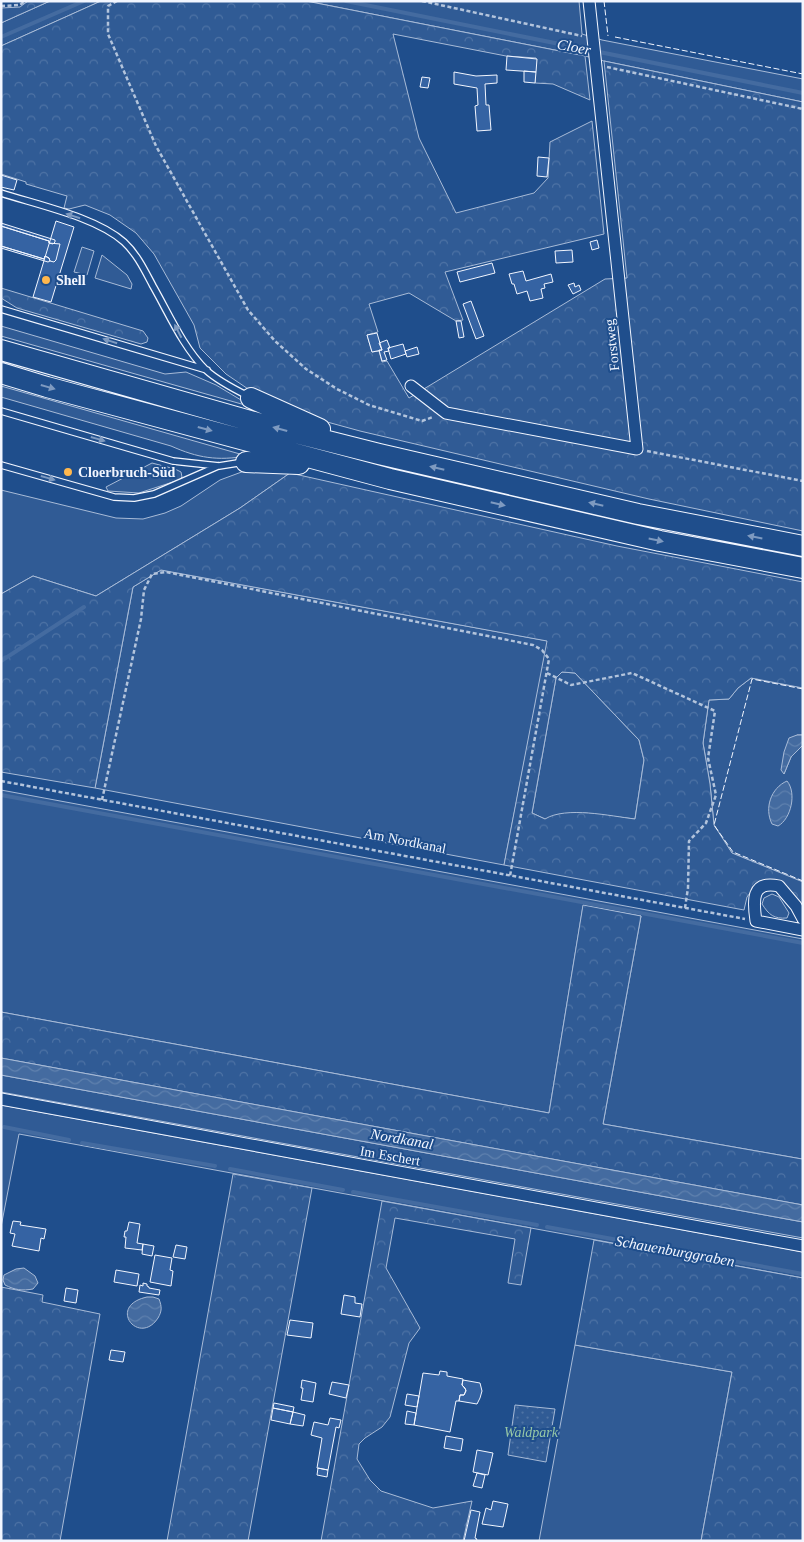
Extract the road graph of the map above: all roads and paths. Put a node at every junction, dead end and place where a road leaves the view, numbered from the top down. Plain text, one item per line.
1 (25, 1) edge
2 (117, 1) edge
3 (422, 1) edge
4 (589, 1) edge
5 (1, 6) edge
6 (594, 40) junction
7 (596, 62) junction
8 (803, 109) edge
9 (1, 193) edge
10 (1, 309) edge
11 (1, 350) edge
12 (207, 370) junction
13 (1, 373) edge
14 (411, 386) dead end
15 (251, 398) joint
16 (1, 411) edge
17 (446, 413) junction
18 (637, 449) junction
19 (379, 454) junction
20 (246, 462) joint
21 (1, 465) edge
22 (219, 466) junction
23 (390, 479) junction
24 (803, 481) edge
25 (803, 546) edge
26 (803, 568) edge
27 (547, 673) junction
28 (1, 781) edge
29 (102, 800) junction
30 (510, 876) junction
31 (685, 908) junction
32 (803, 919) edge
33 (756, 921) junction
34 (803, 930) edge
35 (1, 1100) edge
36 (803, 1246) edge

1 - 5 path
2 - 17 path
3 - 6 path
4 - 6 street, Forstweg
6 - 7 street, Forstweg
7 - 8 path
7 - 18 street, Forstweg
12 -> 9 lane
12 -> 10 lane
19 -> 11 highway
12 - 15 lane
13 -> 23 highway
14 - 17 street
15 - 19 highway
16 -> 22 lane
17 - 18 street
18 - 24 path
25 -> 19 highway
20 - 22 lane
20 - 23 highway
21 -> 22 lane
23 -> 26 highway
27 - 29 path
27 - 30 path
27 - 31 path
28 - 29 path, Am Nordkanal
29 - 30 path, Am Nordkanal
30 - 31 path, Am Nordkanal
31 - 33 path, Am Nordkanal
32 - 33 street
33 - 34 street
35 - 36 street, Im Eschert

